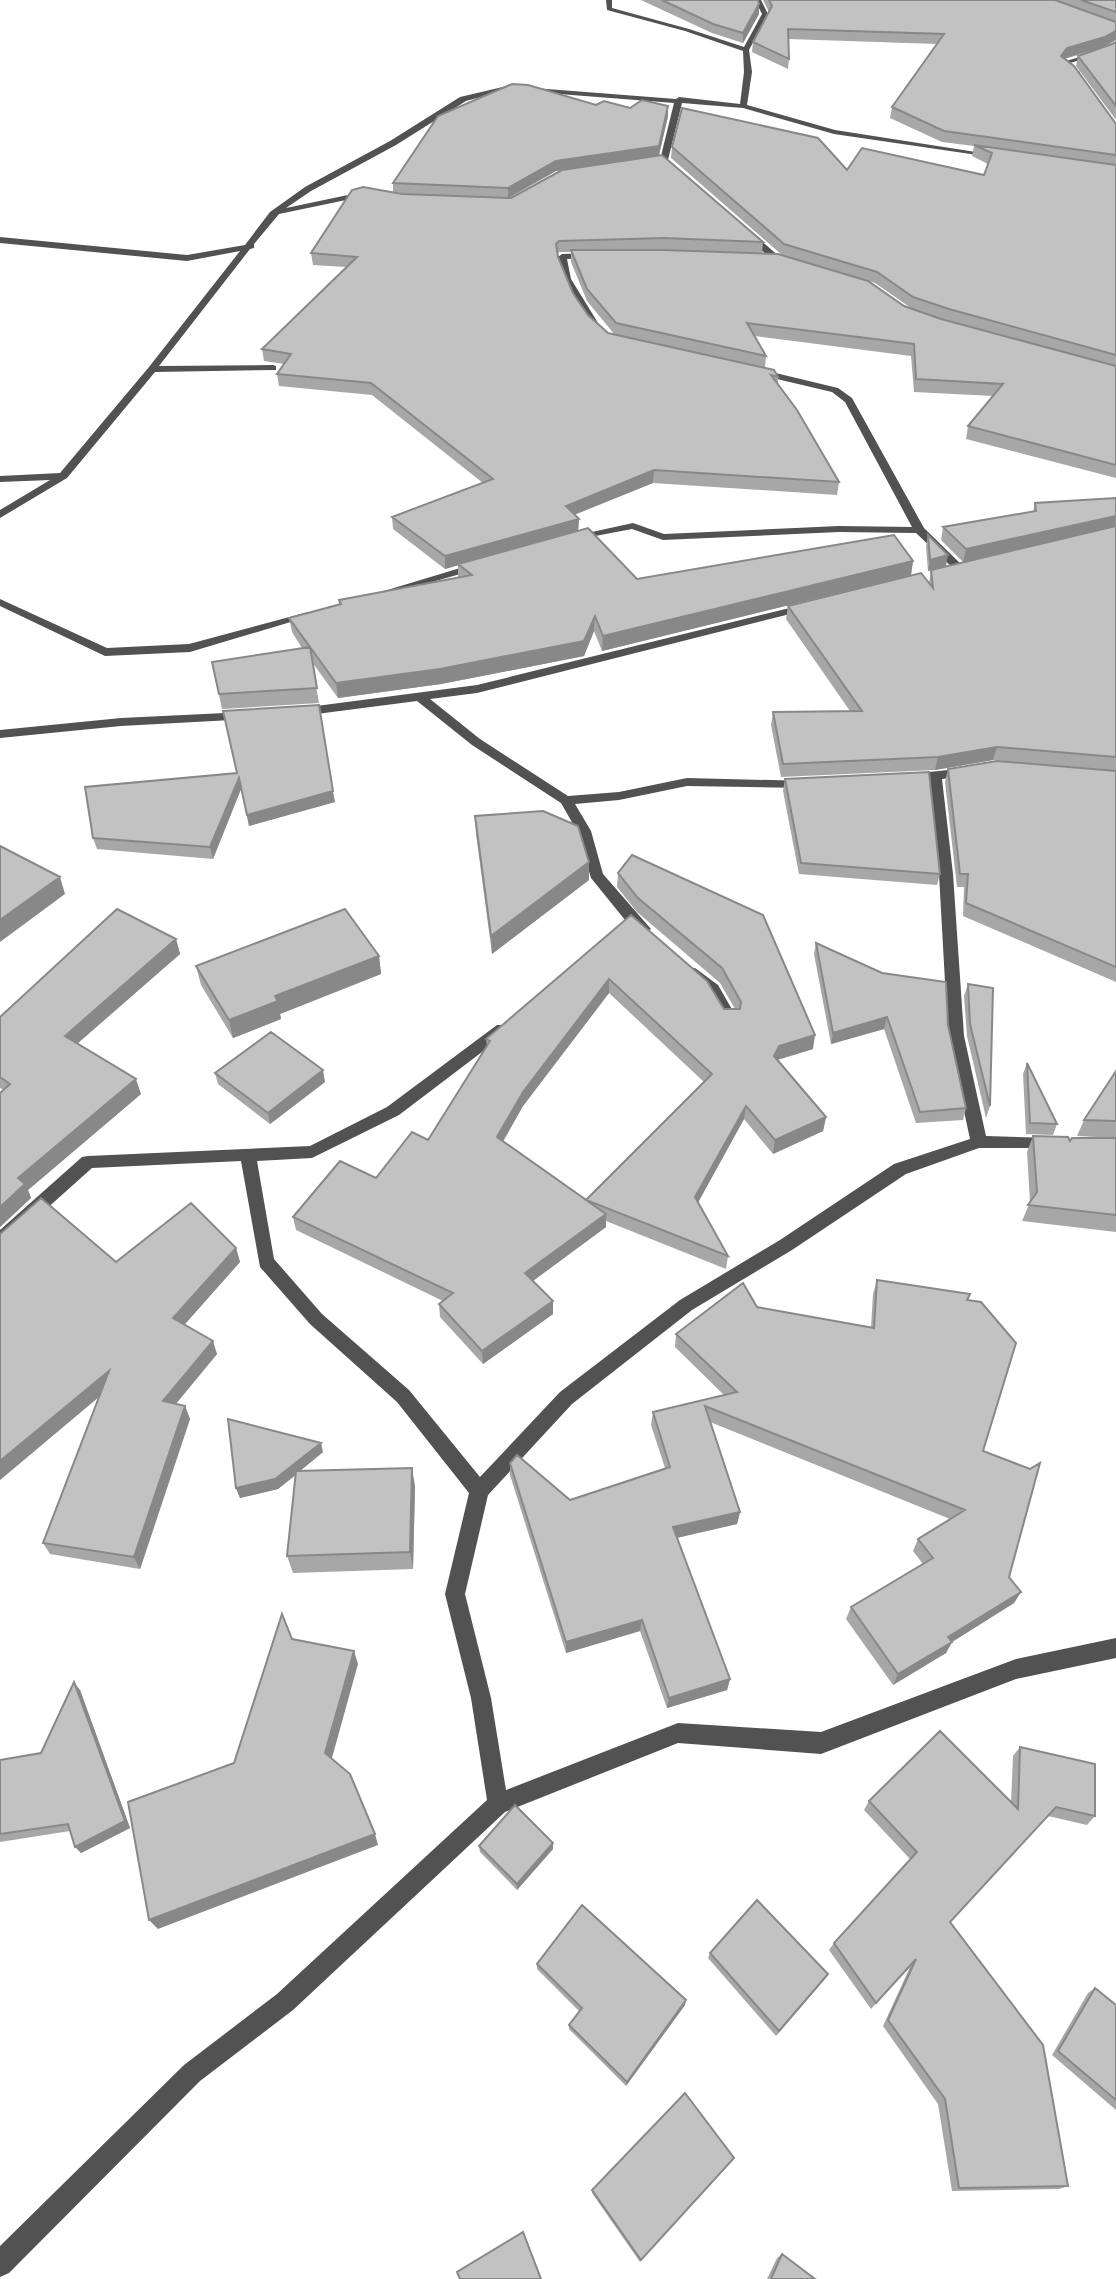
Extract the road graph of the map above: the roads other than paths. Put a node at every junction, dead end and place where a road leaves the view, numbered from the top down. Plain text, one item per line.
1 (609, 0) edge
2 (758, 0) edge
3 (1116, 43) edge
4 (746, 50) junction
5 (1086, 86) edge
6 (679, 99) junction
7 (743, 106) junction
8 (999, 157) edge
9 (664, 160) junction
10 (649, 163) edge
11 (676, 170) edge
12 (377, 195) edge
13 (273, 214) junction
14 (732, 220) edge
15 (0, 240) edge
16 (251, 246) junction
17 (605, 256) edge
18 (763, 260) edge
19 (778, 260) junction
20 (793, 265) edge
21 (611, 340) edge
22 (273, 368) edge
23 (152, 369) junction
24 (747, 370) edge
25 (63, 476) junction
26 (0, 479) edge
27 (0, 515) edge
28 (919, 530) junction
29 (559, 543) edge
30 (497, 561) edge
31 (973, 566) edge
32 (960, 569) junction
33 (945, 572) edge
34 (374, 596) edge
35 (0, 602) edge
36 (824, 603) edge
37 (328, 609) edge
38 (422, 699) junction
39 (284, 713) edge
40 (253, 716) edge
41 (0, 734) edge
42 (979, 770) edge
43 (935, 777) junction
44 (891, 779) edge
45 (819, 783) edge
46 (566, 800) junction
47 (654, 937) edge
48 (678, 958) edge
49 (730, 1018) edge
50 (511, 1022) edge
51 (979, 1142) junction
52 (1070, 1145) edge
53 (248, 1153) junction
54 (0, 1240) edge
55 (479, 1491) junction
56 (1116, 1648) edge
57 (498, 1804) junction
58 (0, 2264) edge

1 - 4 street
2 - 4 street
3 - 5 street
4 - 7 street
6 - 7 street
6 - 9 street
6 - 13 street
7 - 8 street
9 - 10 street
9 - 11 street
12 - 13 street
13 - 16 street
14 - 19 street
15 - 16 street
16 - 23 street
17 - 21 street
18 - 19 street
19 - 20 street
22 - 23 street
23 - 25 street
24 - 28 street
25 - 26 street
25 - 27 street
28 - 29 street
28 - 32 street
30 - 34 street
31 - 32 street
32 - 33 street
35 - 37 street
36 - 38 street
38 - 39 street
38 - 46 street
40 - 41 street
42 - 43 street
43 - 44 street
43 - 51 street
45 - 46 street
46 - 47 street
48 - 49 street
50 - 53 street
51 - 52 street
51 - 55 street
53 - 54 street
53 - 55 street
55 - 57 street
56 - 57 street
57 - 58 street

